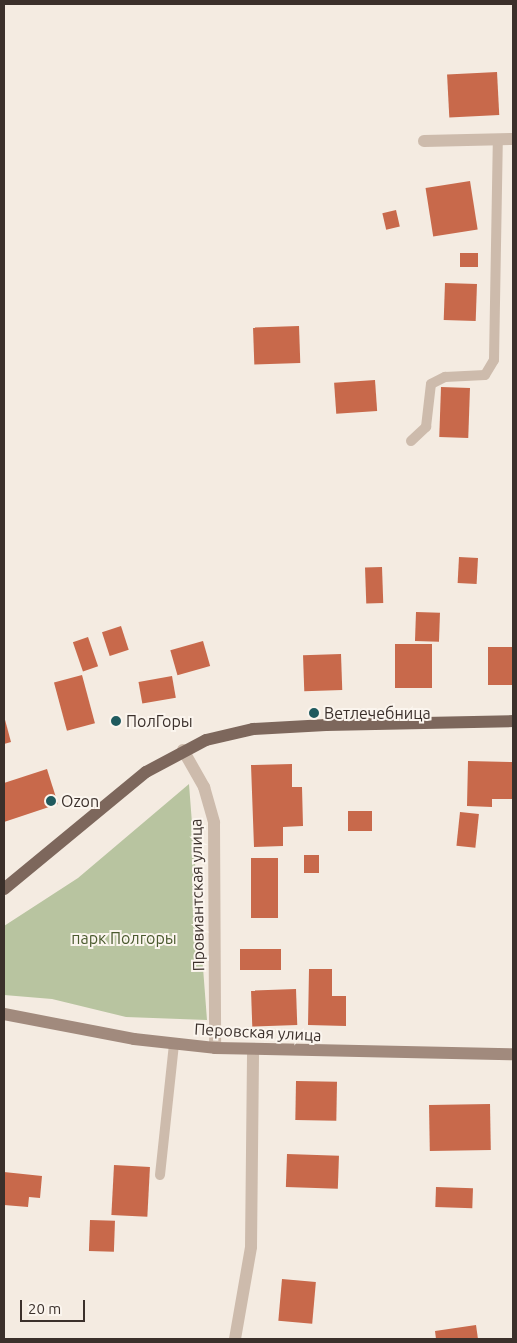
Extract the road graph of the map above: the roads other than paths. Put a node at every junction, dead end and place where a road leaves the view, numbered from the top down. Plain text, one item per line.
1 (513, 139) edge
2 (498, 140) junction
3 (424, 141) dead end
4 (411, 441) dead end
5 (513, 721) edge
6 (183, 750) junction
7 (4, 888) edge
8 (4, 1014) edge
9 (174, 1044) junction
10 (215, 1048) junction
11 (253, 1050) junction
12 (513, 1054) edge
13 (160, 1175) dead end
14 (235, 1339) edge

1 - 2 street
2 - 3 street
2 - 4 lane
5 - 6 main road
6 - 7 main road
6 - 10 street, Провиантская улица
8 - 9 main road, Перовская улица
9 - 10 main road, Перовская улица
9 - 13 lane
10 - 11 main road, Перовская улица
11 - 12 main road, Перовская улица
11 - 14 street

